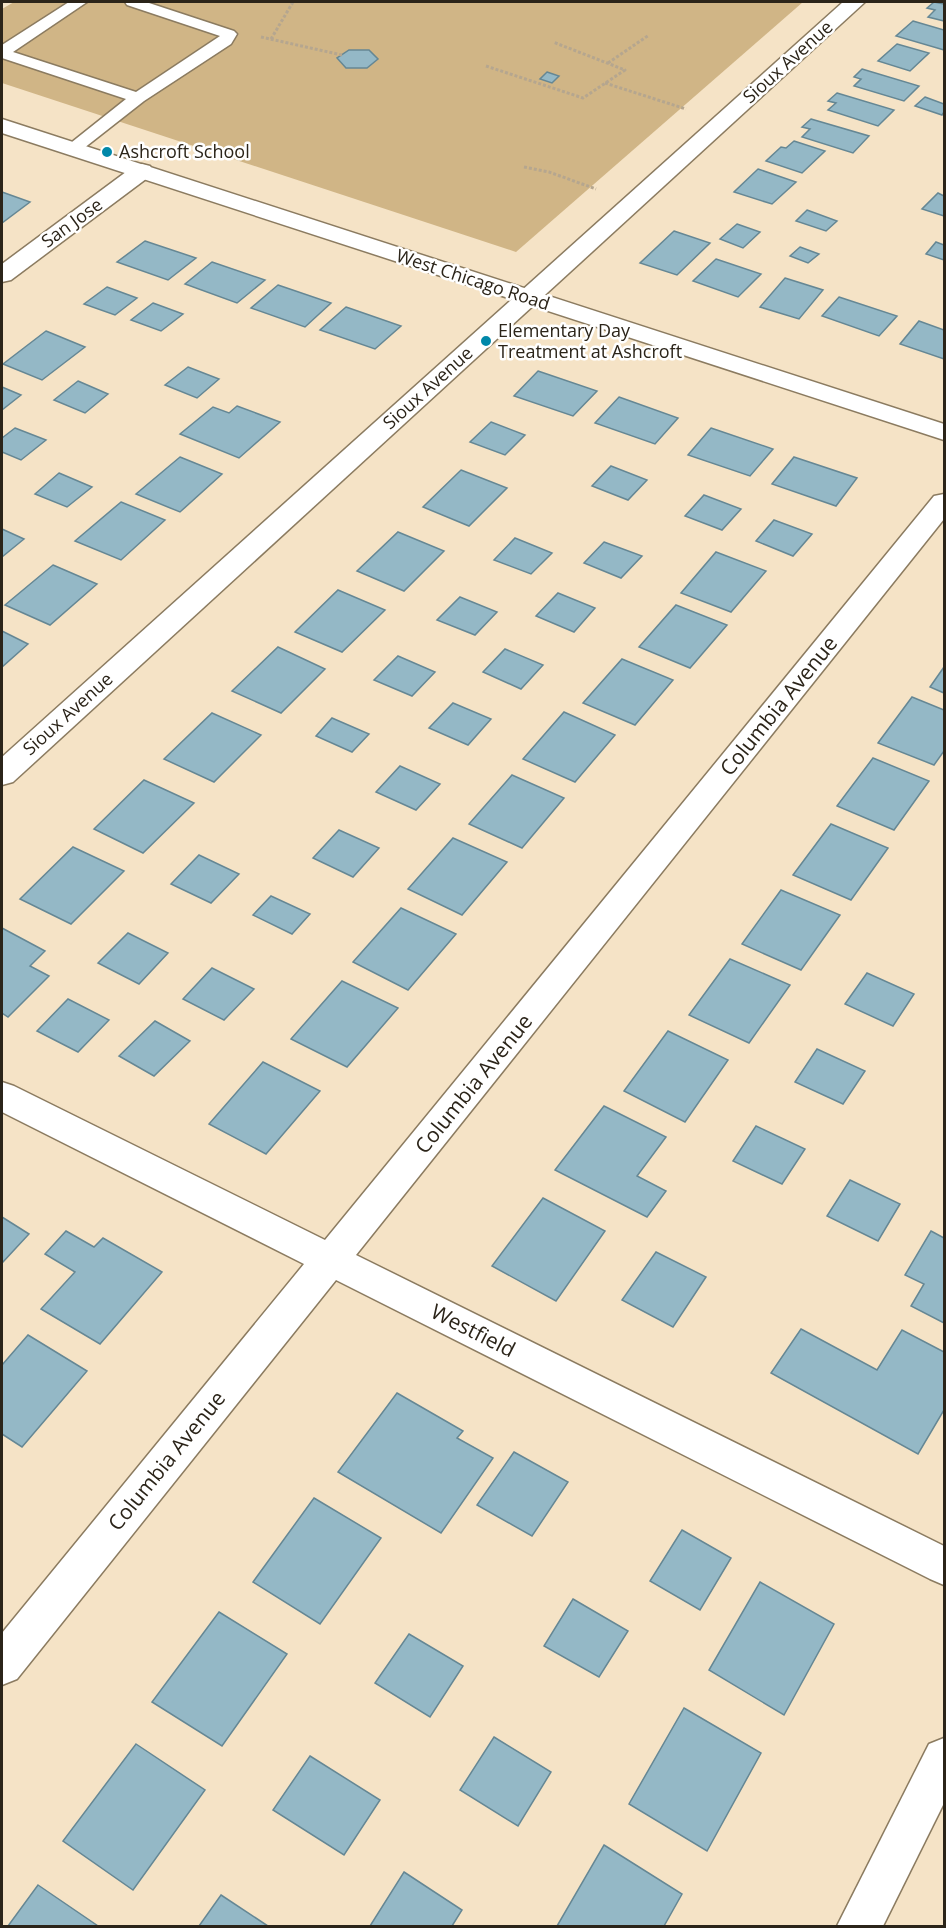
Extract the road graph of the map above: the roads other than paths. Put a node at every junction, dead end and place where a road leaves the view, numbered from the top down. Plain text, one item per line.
1 (79, 2) edge
2 (132, 2) edge
3 (855, 2) edge
4 (2, 53) edge
5 (138, 98) junction
6 (2, 126) edge
7 (73, 149) junction
8 (142, 171) junction
9 (2, 275) edge
10 (528, 298) junction
11 (945, 432) edge
12 (945, 502) edge
13 (2, 774) edge
14 (2, 1096) edge
15 (332, 1260) junction
16 (945, 1566) edge
17 (2, 1665) edge
18 (945, 1759) edge
19 (859, 1926) edge

1 - 4 lane
2 - 5 lane
3 - 10 street, Sioux Avenue
4 - 5 lane
5 - 7 lane
6 - 7 street, West Chicago Road
7 - 8 street, West Chicago Road
8 - 9 street, San Jose
8 - 10 street, West Chicago Road
10 - 11 street, West Chicago Road
10 - 13 street, Sioux Avenue
12 - 15 street, Columbia Avenue
14 - 15 street, Westfield
15 - 16 street, Westfield
15 - 17 street, Columbia Avenue
18 - 19 street

